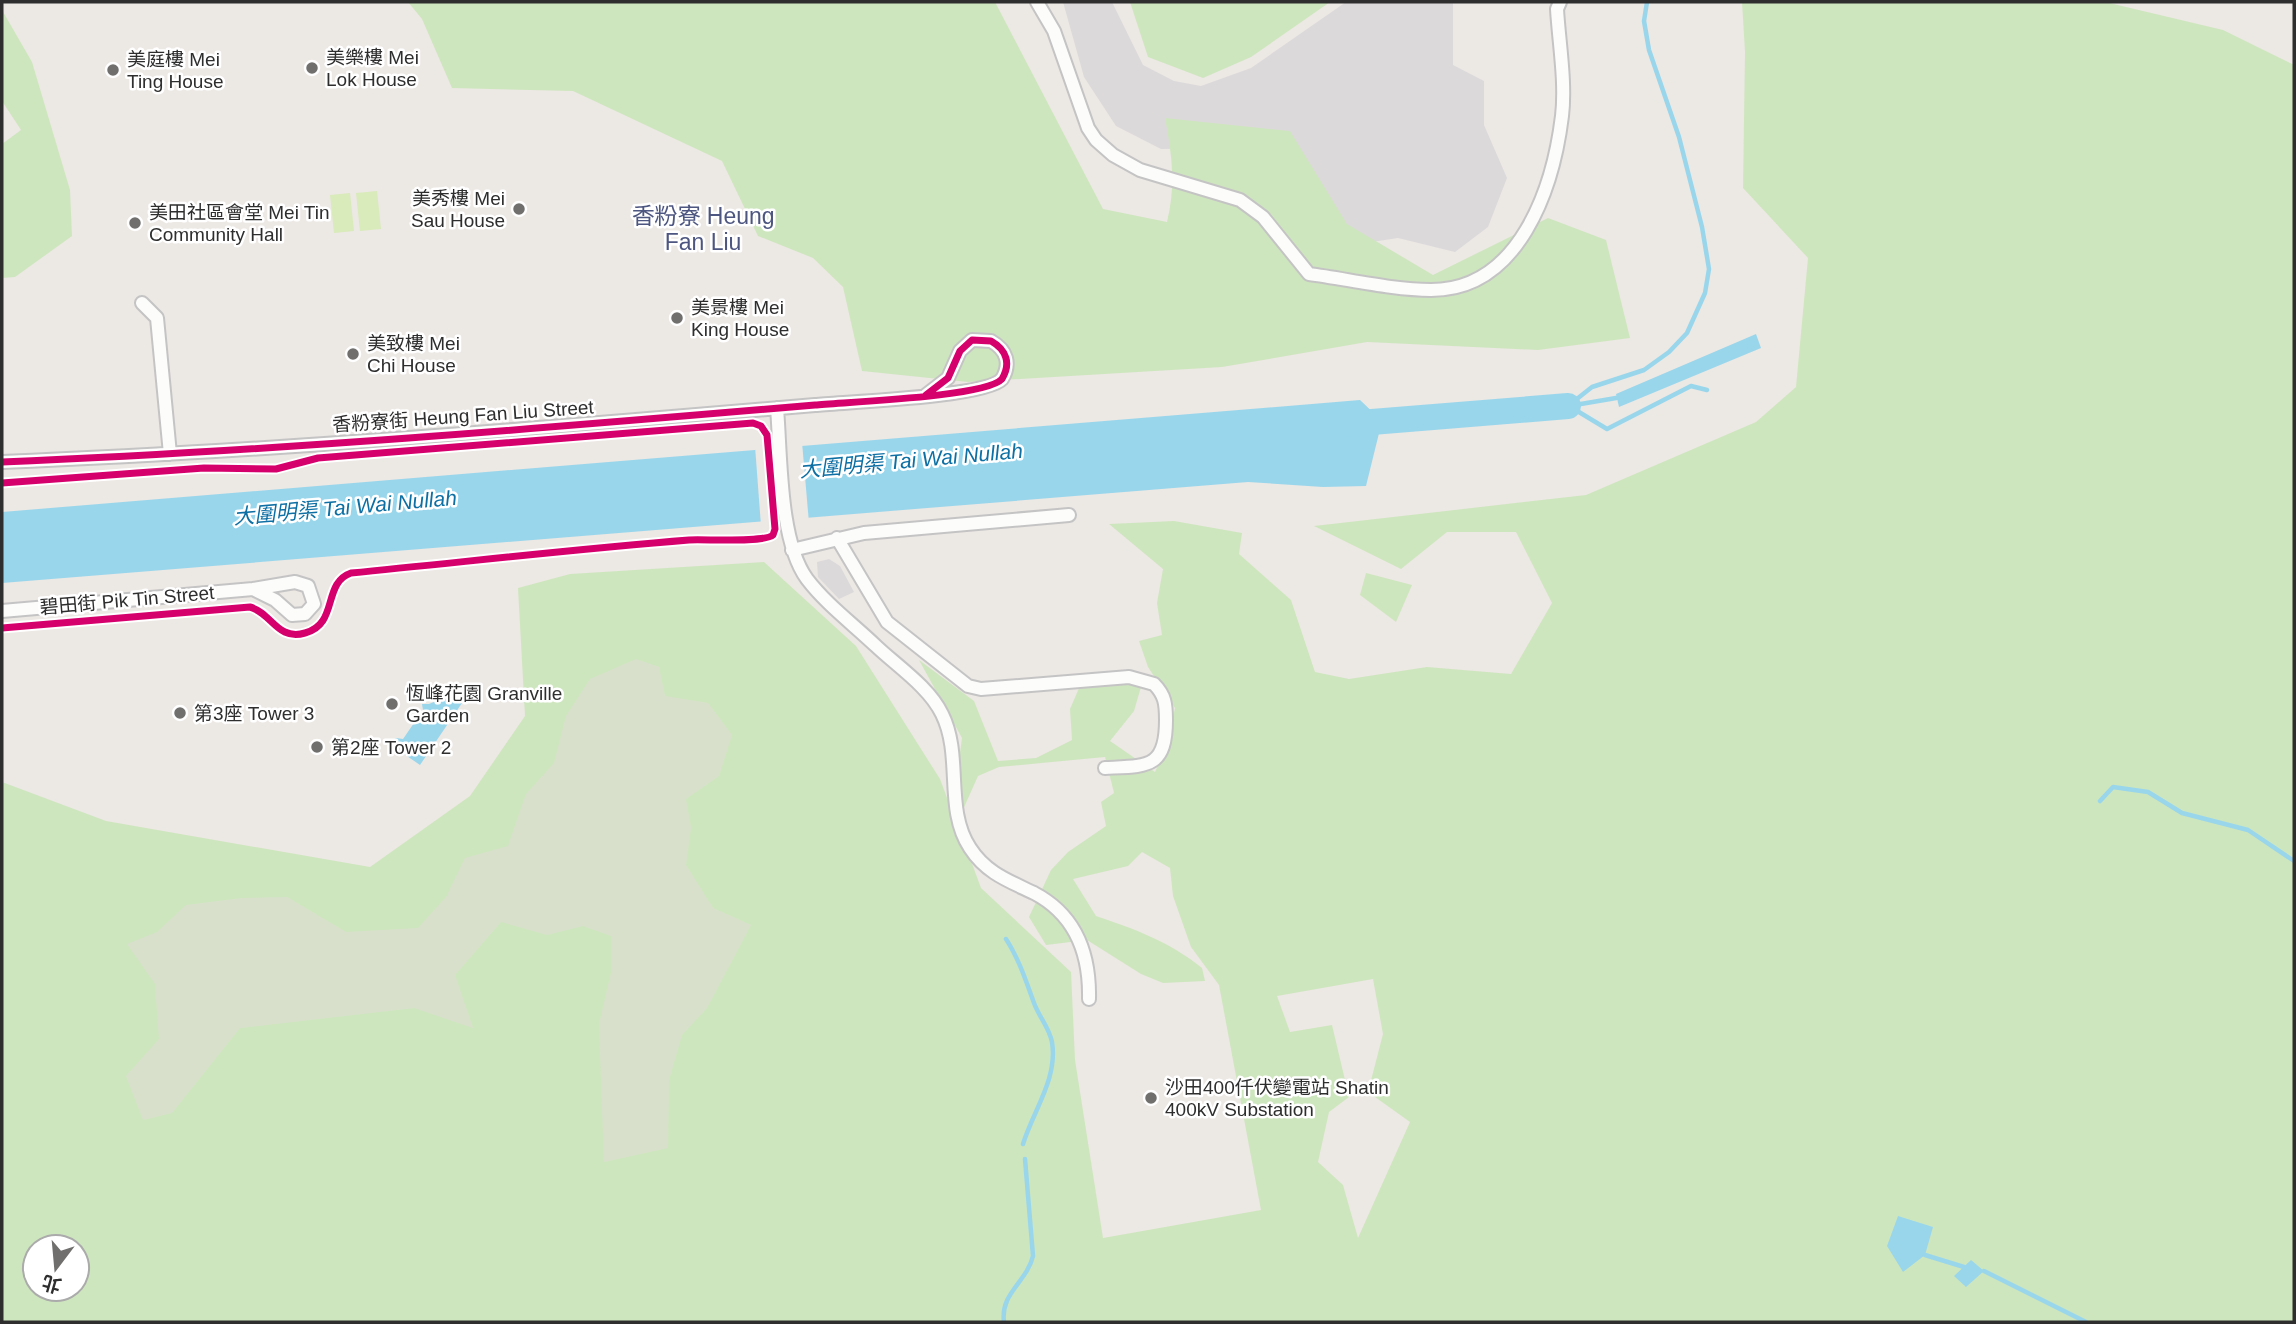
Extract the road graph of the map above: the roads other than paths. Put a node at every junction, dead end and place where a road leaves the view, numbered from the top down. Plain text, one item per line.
1 (1037, 2) edge
2 (1560, 2) edge
3 (142, 303) dead end
4 (926, 395) junction
5 (777, 408) junction
6 (170, 454) junction
7 (2, 462) edge
8 (1069, 515) dead end
9 (837, 538) junction
10 (792, 550) junction
11 (253, 589) dead end
12 (2, 611) edge
13 (1105, 768) dead end
14 (1089, 999) dead end

1 - 2 street
3 - 6 street
4 - 4 street, 香粉寮街 Heung Fan Liu Street
4 - 5 street, 香粉寮街 Heung Fan Liu Street
5 - 6 street, 香粉寮街 Heung Fan Liu Street
5 - 10 street
6 - 7 street, 香粉寮街 Heung Fan Liu Street
8 - 9 street
9 - 10 street
9 - 13 street
10 - 14 street
11 - 12 street, 碧田街 Pik Tin Street

